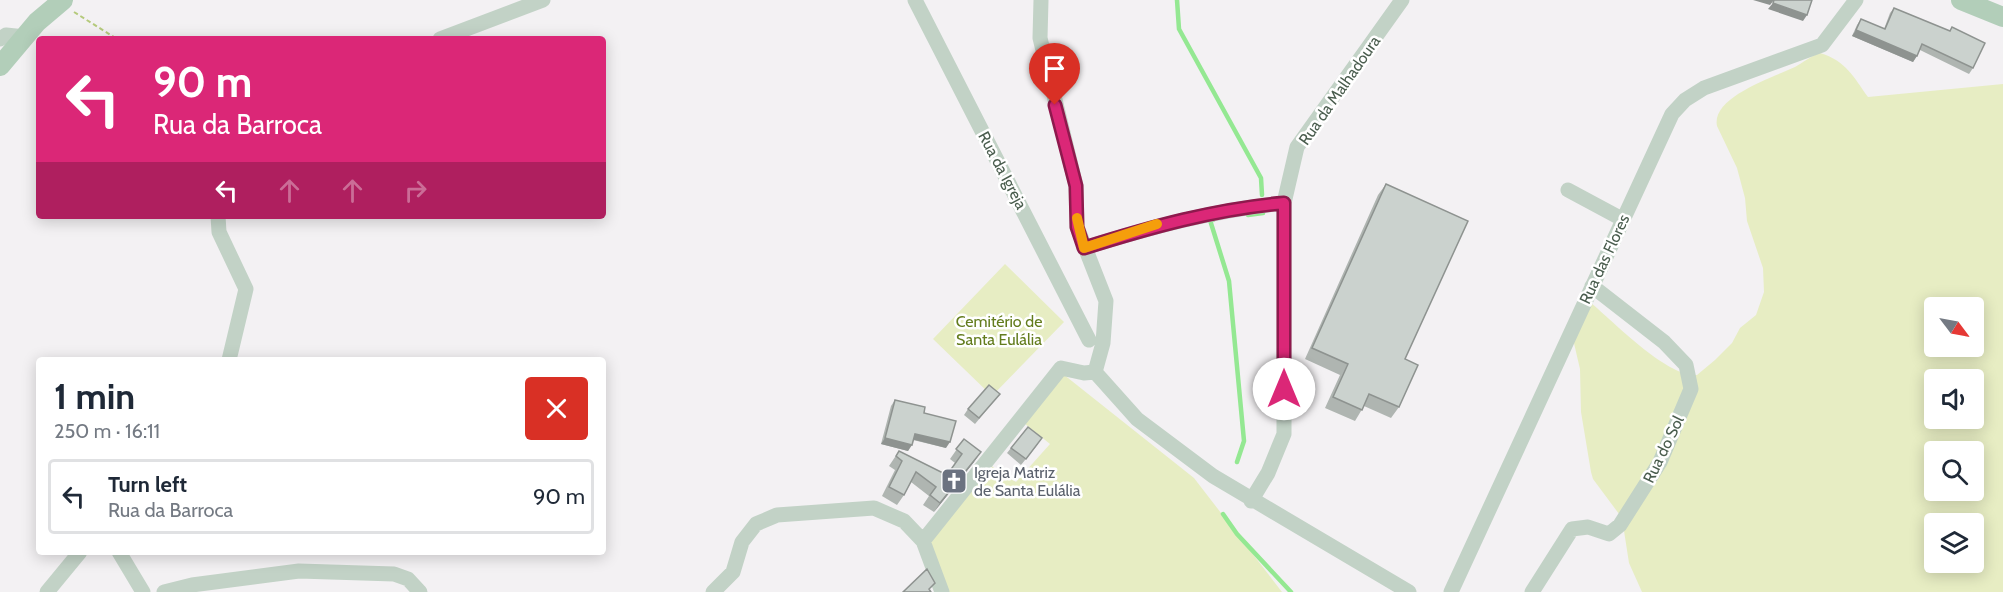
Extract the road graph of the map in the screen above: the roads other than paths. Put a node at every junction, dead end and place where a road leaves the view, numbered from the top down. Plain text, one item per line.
1 (543, 0) edge
2 (915, 0) edge
3 (1041, 0) edge
4 (1402, 0) edge
5 (1856, 0) edge
6 (1961, 0) edge
7 (61, 2) edge
8 (1845, 7) edge
9 (2003, 17) edge
10 (448, 36) edge
11 (25, 37) junction
12 (0, 39) edge
13 (0, 66) edge
14 (1568, 190) dead end
15 (1284, 203) junction
16 (218, 219) edge
17 (1622, 219) junction
18 (1084, 248) junction
19 (1592, 286) junction
20 (1089, 340) dead end
21 (230, 357) edge
22 (1095, 372) junction
23 (1251, 501) junction
24 (923, 541) junction
25 (78, 555) edge
26 (121, 555) edge
27 (47, 592) edge
28 (143, 592) edge
29 (164, 592) edge
30 (420, 592) edge
31 (713, 592) edge
32 (942, 592) edge
33 (1409, 592) edge
34 (1451, 592) edge
35 (1532, 592) edge

1 - 10 street
2 - 20 street, Rua da Igreja
3 - 18 street
4 - 15 street, Rua da Malhadoura
5 - 8 street, Rua das Flores
6 - 9 main road
7 - 11 main road
8 - 17 street, Rua das Flores
11 - 12 street
11 - 13 main road
14 - 17 street
15 - 18 street
15 - 23 street, Rua da Malhadoura
16 - 21 street
17 - 19 street, Rua das Flores
18 - 22 street
19 - 34 street, Rua das Flores
19 - 35 street, Rua do Sol
22 - 23 street
22 - 24 street
23 - 33 street
24 - 31 street
24 - 32 street
25 - 27 street
26 - 28 street
29 - 30 street

